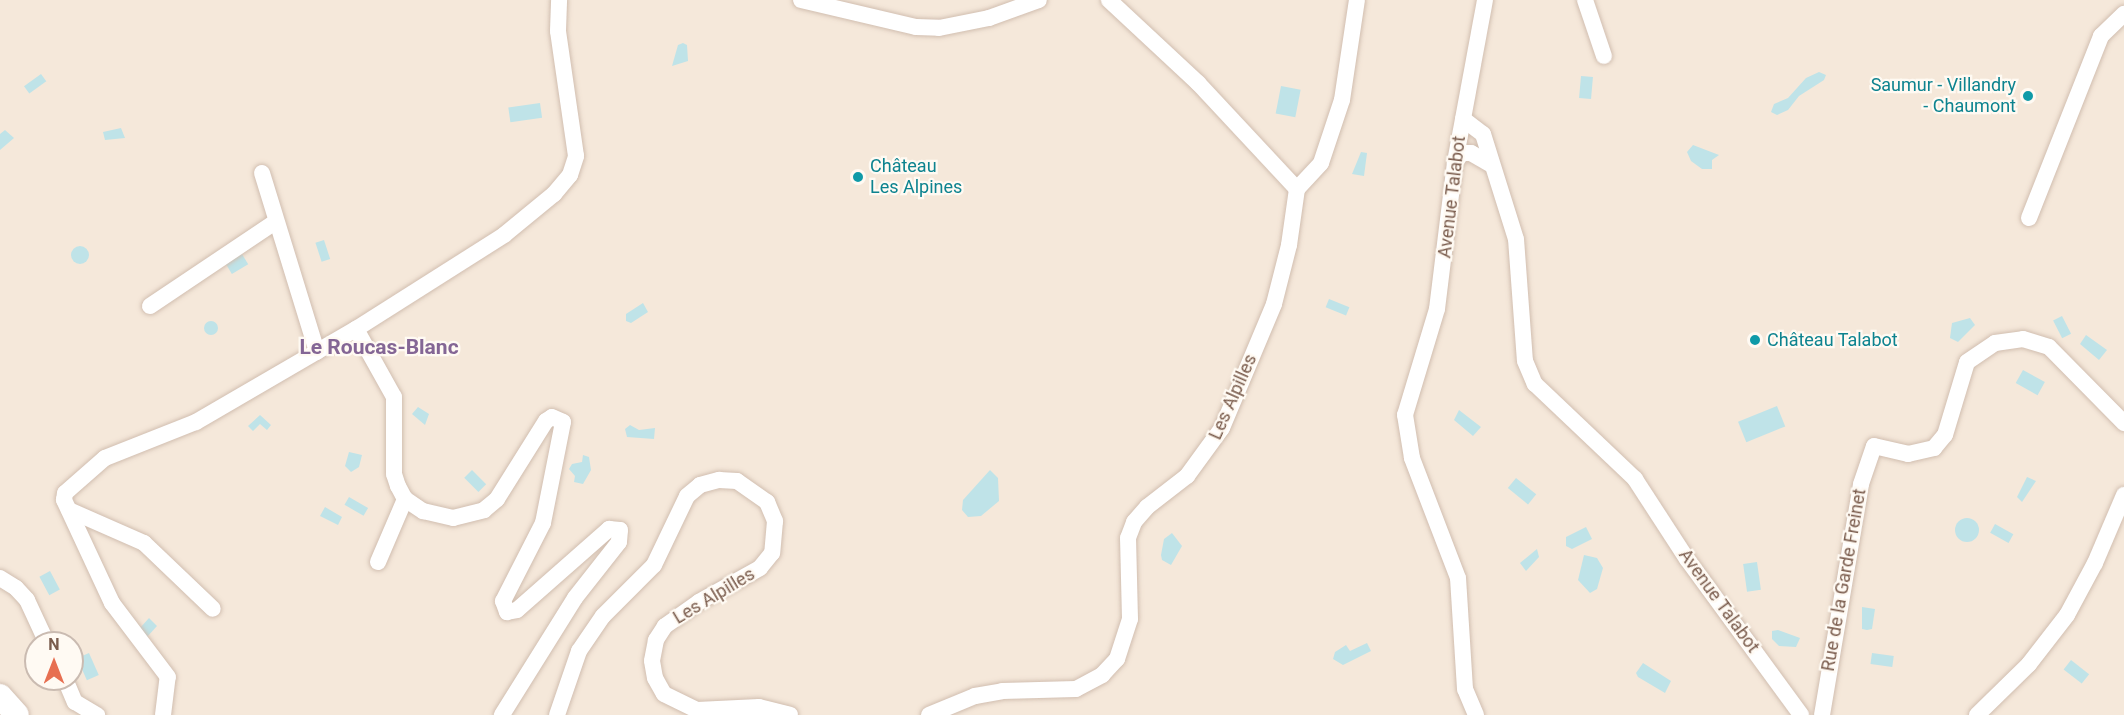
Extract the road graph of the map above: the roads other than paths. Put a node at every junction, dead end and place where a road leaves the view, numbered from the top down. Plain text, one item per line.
1 (559, 0) edge
2 (801, 0) edge
3 (1039, 0) edge
4 (1109, 0) edge
5 (1357, 0) edge
6 (1485, 0) edge
7 (1584, 0) edge
8 (2124, 14) edge
9 (1604, 56) dead end
10 (1463, 119) junction
11 (1455, 162) junction
12 (1490, 164) junction
13 (262, 173) dead end
14 (1297, 189) junction
15 (2029, 218) dead end
16 (275, 222) junction
17 (150, 306) dead end
18 (356, 329) junction
19 (317, 352) junction
20 (2124, 423) edge
21 (2124, 495) edge
22 (405, 499) junction
23 (69, 510) junction
24 (378, 562) dead end
25 (0, 578) edge
26 (213, 609) dead end
27 (41, 631) edge
28 (70, 691) edge
29 (0, 696) edge
30 (17, 715) edge
31 (98, 715) edge
32 (163, 715) edge
33 (502, 715) edge
34 (557, 715) edge
35 (790, 715) edge
36 (928, 715) edge
37 (1476, 715) edge
38 (1801, 715) edge
39 (1822, 715) edge
40 (1977, 715) edge

1 - 18 street
2 - 3 street
4 - 14 street
5 - 14 street
6 - 10 street
7 - 9 street
8 - 15 street
10 - 11 street, Avenue Talabot
10 - 12 street, Avenue Talabot
11 - 12 street
11 - 37 street, Avenue Talabot
12 - 38 street, Avenue Talabot
13 - 16 street
14 - 36 street, Les Alpilles
16 - 17 street
16 - 19 street
18 - 19 street
18 - 22 street
19 - 23 street
20 - 39 street, Rue de la Garde Freinet
21 - 40 street
22 - 24 street
22 - 33 street
23 - 26 street
23 - 32 street
25 - 27 street
28 - 31 street
29 - 30 main road
34 - 35 street, Les Alpilles

